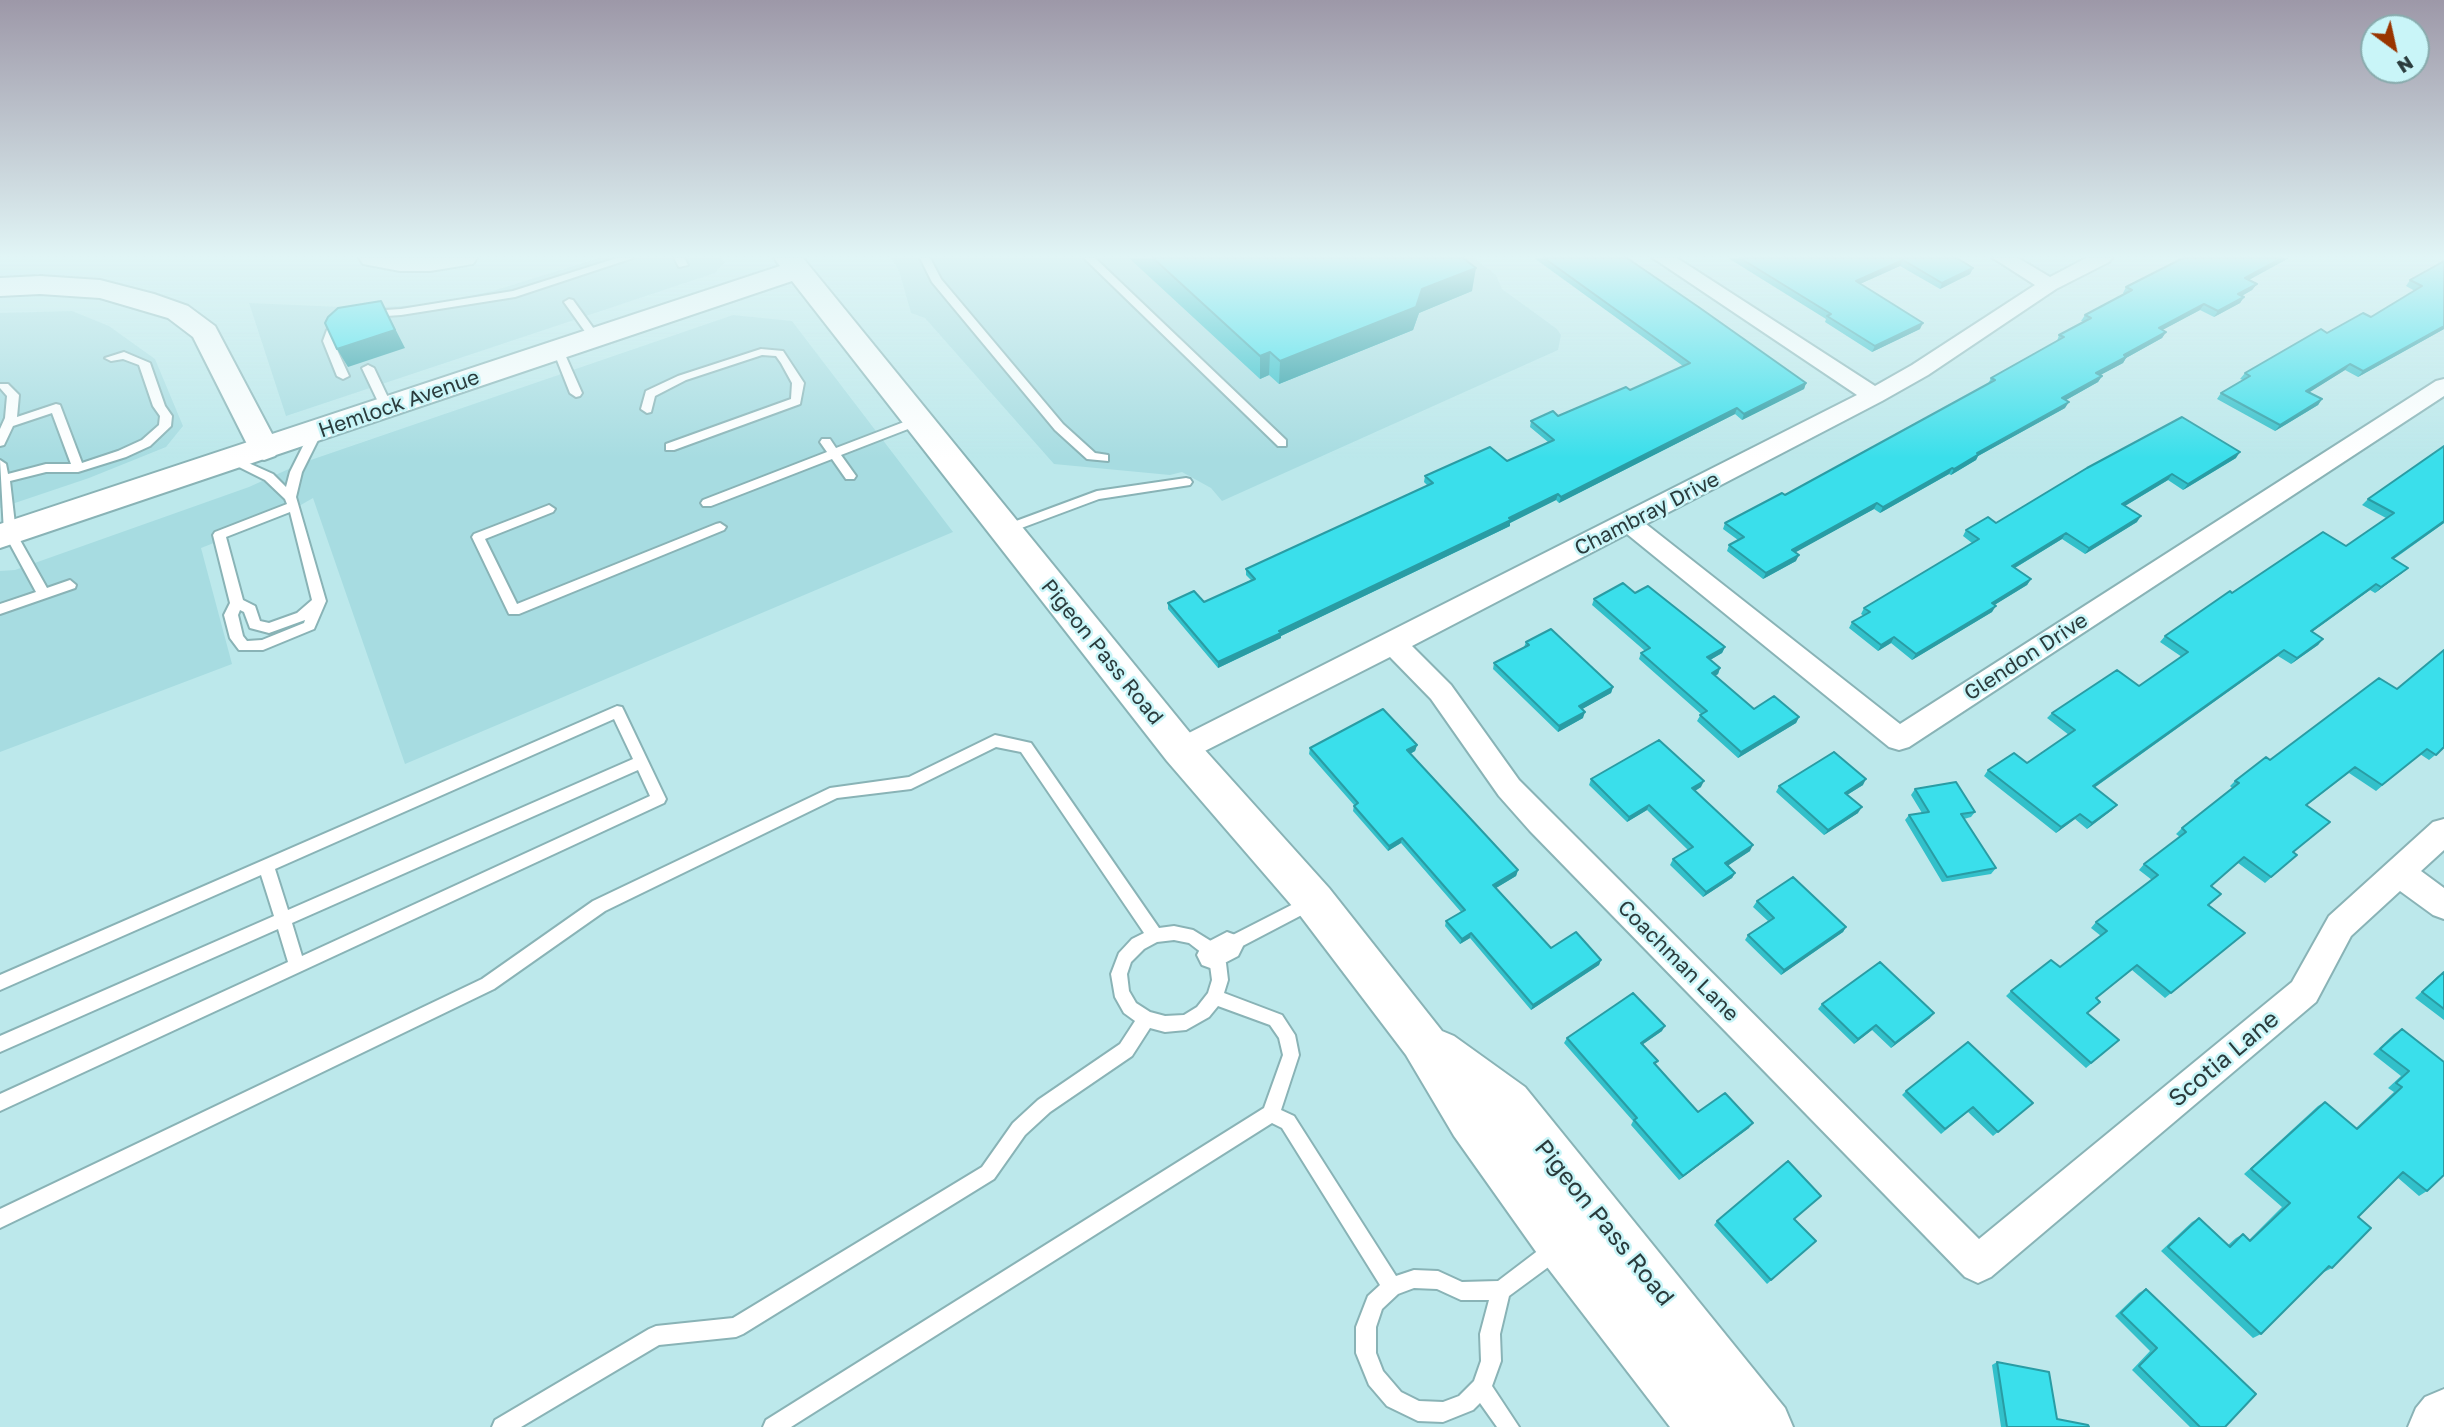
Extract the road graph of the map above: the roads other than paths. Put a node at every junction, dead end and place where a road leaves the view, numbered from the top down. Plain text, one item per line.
1 (195, 325) edge
2 (340, 325) edge
3 (585, 325) edge
4 (631, 325) edge
5 (840, 325) edge
6 (973, 325) edge
7 (1158, 325) edge
8 (1765, 325) edge
9 (1989, 325) edge
10 (595, 338) junction
11 (558, 350) junction
12 (111, 358) dead end
13 (368, 368) dead end
14 (343, 376) dead end
15 (4, 386) dead end
16 (2441, 391) edge
17 (576, 393) dead end
18 (1874, 396) junction
19 (387, 408) junction
20 (646, 409) dead end
21 (917, 421) junction
22 (9, 423) junction
23 (316, 432) junction
24 (0, 442) edge
25 (826, 442) dead end
26 (1282, 443) dead end
27 (670, 446) dead end
28 (264, 449) junction
29 (834, 453) junction
30 (1104, 458) dead end
31 (231, 460) junction
32 (0, 464) edge
33 (78, 468) junction
34 (850, 476) dead end
35 (1186, 482) dead end
36 (4, 488) edge
37 (292, 501) junction
38 (706, 503) dead end
39 (549, 509) dead end
40 (1629, 523) junction
41 (720, 527) dead end
42 (1004, 530) junction
43 (5, 535) edge
44 (70, 585) dead end
45 (44, 594) junction
46 (319, 601) junction
47 (237, 603) junction
48 (0, 609) edge
49 (1393, 644) junction
50 (1181, 750) junction
51 (641, 762) junction
52 (2444, 831) edge
53 (266, 866) junction
54 (2398, 872) junction
55 (1314, 901) junction
56 (2444, 905) edge
57 (282, 920) junction
58 (1155, 935) junction
59 (1220, 950) junction
60 (297, 966) junction
61 (0, 983) edge
62 (1215, 998) junction
63 (1146, 1019) junction
64 (1422, 1040) junction
65 (0, 1044) edge
66 (0, 1103) edge
67 (1271, 1114) junction
68 (0, 1219) edge
69 (1562, 1245) junction
70 (1979, 1264) joint
71 (1392, 1287) junction
72 (1501, 1290) junction
73 (1481, 1388) junction
74 (2444, 1416) edge
75 (502, 1427) edge
76 (773, 1427) edge
77 (1509, 1427) edge
78 (1704, 1427) edge
79 (1766, 1427) edge
80 (2435, 1427) edge

1 - 28 main road
2 - 14 lane
3 - 10 lane
4 - 10 main road, Hemlock Avenue
5 - 21 main road, Pigeon Pass Road
6 - 30 lane
7 - 26 lane
8 - 18 street
9 - 18 street, Chambray Drive
10 - 11 main road, Hemlock Avenue
11 - 17 lane
11 - 19 main road, Hemlock Avenue
12 - 33 lane
13 - 19 lane
15 - 22 lane
16 - 40 street, Glendon Drive
18 - 40 street, Chambray Drive
19 - 23 main road, Hemlock Avenue
20 - 27 lane
21 - 29 lane
21 - 42 main road, Pigeon Pass Road
22 - 24 lane
22 - 33 lane
23 - 28 main road, Hemlock Avenue
23 - 37 lane
25 - 29 lane
28 - 31 main road, Hemlock Avenue
29 - 34 lane
29 - 38 lane
31 - 37 lane
31 - 43 main road, Hemlock Avenue
32 - 36 lane
33 - 36 lane
35 - 42 lane
36 - 43 lane
37 - 46 lane
37 - 47 lane
39 - 41 lane
40 - 49 street, Chambray Drive
42 - 50 main road, Pigeon Pass Road
43 - 45 lane
44 - 45 lane
45 - 48 lane
46 - 47 lane
46 - 47 lane
49 - 50 street, Chambray Drive
49 - 70 street, Coachman Lane
50 - 55 main road, Pigeon Pass Road
51 - 53 lane
51 - 57 lane
51 - 60 lane
52 - 54 street, Scotia Lane
53 - 57 lane
53 - 61 lane
54 - 56 street
54 - 70 street, Scotia Lane
55 - 59 lane
55 - 64 main road, Pigeon Pass Road
57 - 60 lane
57 - 65 lane
58 - 59 lane
58 - 63 lane
58 - 68 lane
59 - 62 lane
60 - 66 lane
62 - 63 lane
62 - 67 lane
63 - 75 lane
64 - 69 main road, Pigeon Pass Road
64 - 79 main road, Pigeon Pass Road
67 - 71 lane
67 - 76 lane
69 - 72 lane
69 - 78 main road, Pigeon Pass Road
71 - 72 lane
71 - 73 lane
72 - 73 lane
73 - 77 lane
74 - 80 main road

